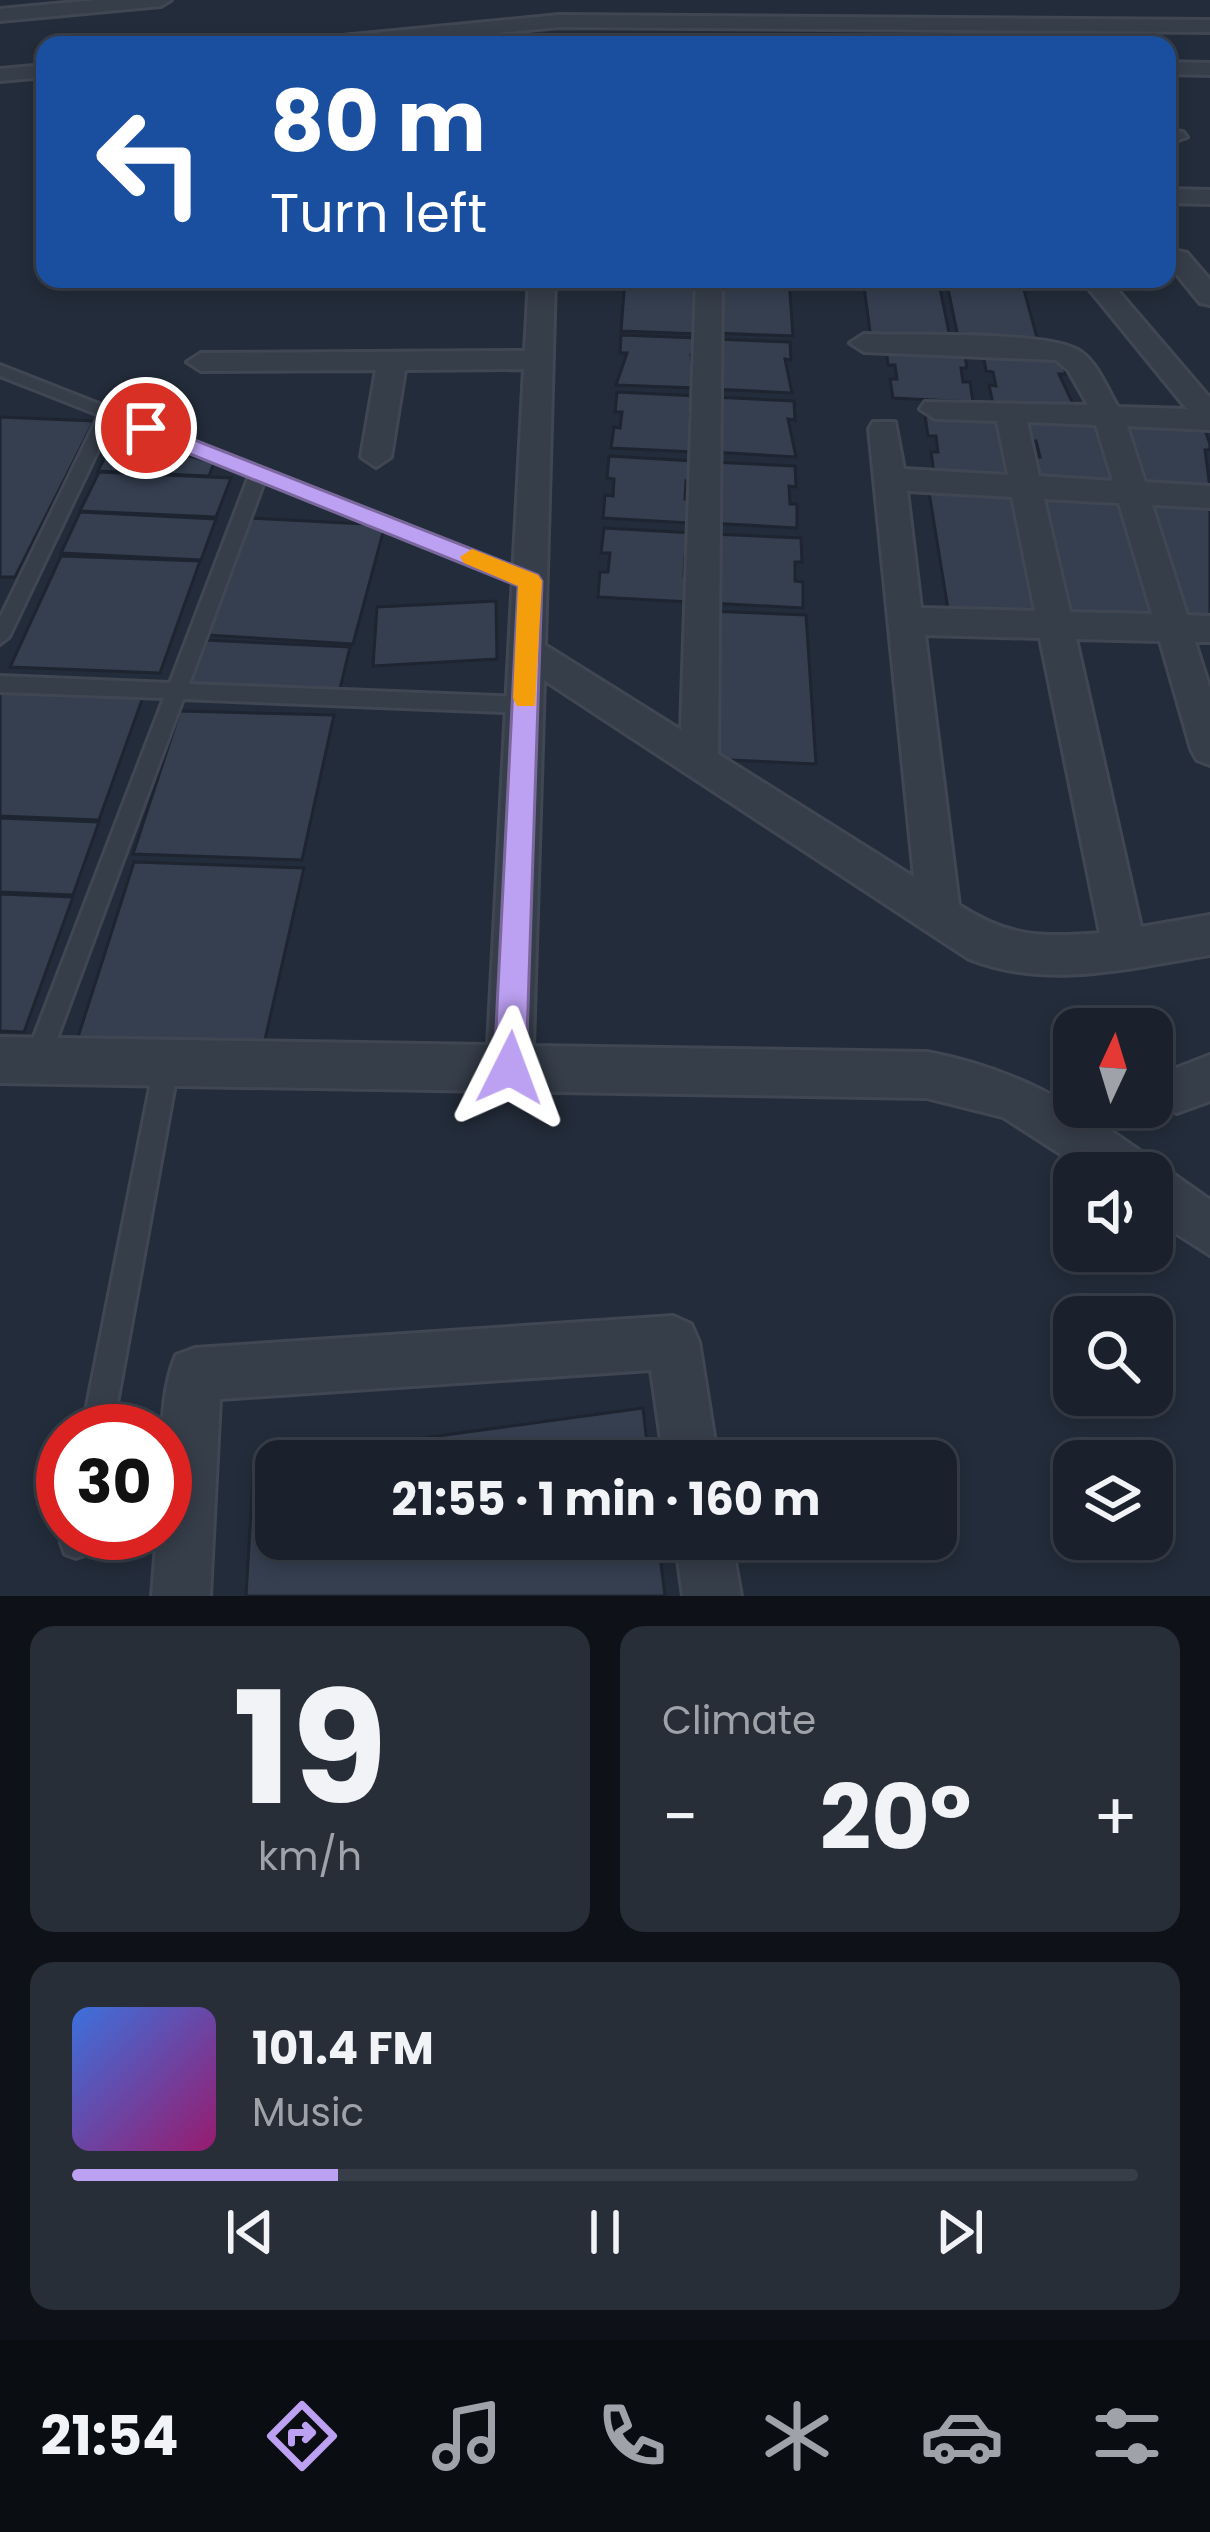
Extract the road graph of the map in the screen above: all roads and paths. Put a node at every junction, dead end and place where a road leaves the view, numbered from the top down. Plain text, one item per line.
1 (28, 0) edge
2 (161, 0) edge
3 (1005, 0) edge
4 (0, 1) edge
5 (0, 15) edge
6 (559, 21) junction
7 (1210, 26) edge
8 (1024, 32) edge
9 (769, 34) edge
10 (1150, 35) edge
11 (404, 36) edge
12 (558, 36) edge
13 (1210, 69) edge
14 (36, 71) edge
15 (1176, 71) edge
16 (0, 75) edge
17 (1176, 196) edge
18 (1210, 197) edge
19 (1176, 258) edge
20 (1210, 260) edge
21 (1176, 261) edge
22 (542, 288) edge
23 (709, 288) edge
24 (1101, 288) edge
25 (1210, 297) edge
26 (864, 344) dead end
27 (539, 360) junction
28 (392, 361) junction
29 (201, 362) dead end
30 (0, 370) edge
31 (934, 410) dead end
32 (1010, 412) junction
33 (108, 413) junction
34 (1109, 416) junction
35 (1210, 419) edge
36 (884, 429) dead end
37 (376, 457) dead end
38 (259, 472) junction
39 (890, 479) junction
40 (1025, 487) junction
41 (1133, 493) junction
42 (1210, 497) edge
43 (530, 581) junction
44 (906, 621) junction
45 (1054, 625) junction
46 (1174, 628) junction
47 (1210, 628) edge
48 (0, 637) edge
49 (527, 651) junction
50 (0, 684) edge
51 (176, 691) junction
52 (526, 705) junction
53 (1210, 749) edge
54 (699, 761) junction
55 (939, 916) junction
56 (1210, 934) edge
57 (1124, 948) junction
58 (18, 1060) edge
59 (167, 1063) junction
60 (510, 1068) junction
61 (1101, 1152) edge
62 (1173, 1204) edge
63 (1210, 1230) edge
64 (102, 1404) edge
65 (689, 1440) edge
66 (707, 1560) edge
67 (181, 1596) edge
68 (712, 1596) edge

1 - 4 street
2 - 5 street
3 - 8 street
6 - 9 street
6 - 11 street
6 - 12 street
7 - 10 street
8 - 9 street
8 - 10 street
13 - 15 street
14 - 16 street
17 - 18 street
19 - 20 street
21 - 25 street
22 - 27 street
23 - 54 street
24 - 35 street
26 - 34 street
27 - 28 street
27 - 43 street
28 - 29 street
28 - 37 street
30 - 33 lane
31 - 32 street
32 - 34 street
32 - 40 street
33 - 38 lane
33 - 48 lane
34 - 35 street
34 - 41 street
36 - 39 street
38 - 43 lane
38 - 51 lane
39 - 40 street
39 - 44 street
40 - 41 street
40 - 45 street
41 - 42 street
41 - 46 street
43 - 49 street
44 - 45 street
44 - 55 street
45 - 46 street
45 - 57 street
46 - 47 street
46 - 53 street
49 - 52 street
49 - 54 street
50 - 51 lane
51 - 52 lane
51 - 58 lane
52 - 60 street
54 - 55 street
55 - 57 street
56 - 57 street
58 - 59 street
59 - 60 street
59 - 64 lane
60 - 61 street
62 - 63 street
65 - 67 street
66 - 68 street

